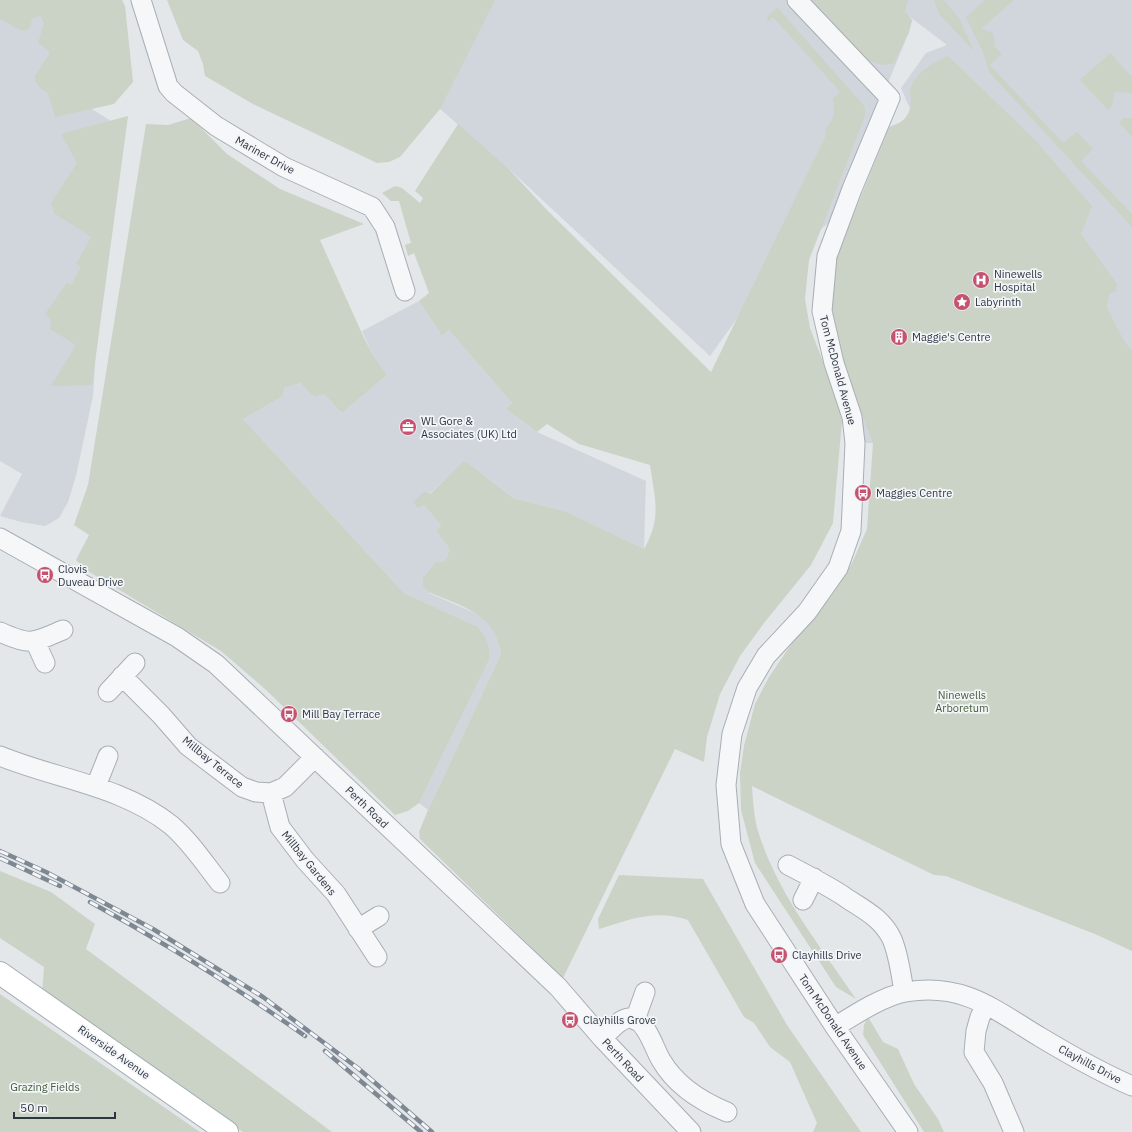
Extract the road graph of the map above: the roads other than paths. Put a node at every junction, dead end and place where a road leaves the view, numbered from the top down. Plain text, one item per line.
1 (141, 0) edge
2 (797, 0) edge
3 (405, 291) dead end
4 (0, 538) edge
5 (63, 630) dead end
6 (0, 632) edge
7 (35, 641) junction
8 (45, 663) dead end
9 (135, 663) dead end
10 (122, 676) junction
11 (108, 692) dead end
12 (0, 756) edge
13 (108, 756) dead end
14 (315, 757) junction
15 (96, 786) junction
16 (271, 793) junction
17 (788, 866) dead end
18 (814, 878) junction
19 (220, 883) dead end
20 (803, 900) dead end
21 (379, 916) dead end
22 (358, 929) junction
23 (377, 957) dead end
24 (0, 973) edge
25 (645, 992) dead end
26 (904, 992) junction
27 (986, 1004) junction
28 (635, 1020) junction
29 (835, 1027) junction
30 (602, 1038) junction
31 (1132, 1086) edge
32 (727, 1112) dead end
33 (227, 1132) edge
34 (691, 1132) edge
35 (908, 1132) edge
36 (1014, 1132) edge

1 - 3 street, Mariner Drive
2 - 29 street, Tom McDonald Avenue
4 - 14 street, Perth Road
5 - 7 street
6 - 7 street
7 - 8 street
9 - 10 street
10 - 11 street
10 - 16 street, Millbay Terrace
12 - 15 street
13 - 15 street
14 - 16 street
14 - 30 street, Perth Road
15 - 19 street
16 - 22 street, Millbay Gardens
17 - 18 street
18 - 20 street
18 - 26 street
21 - 22 street
22 - 23 street, Millbay Gardens
24 - 33 main road, Riverside Avenue
25 - 28 street
26 - 27 street, Clayhills Drive
26 - 29 street, Clayhills Drive
27 - 31 street, Clayhills Drive
27 - 36 street
28 - 30 street
28 - 32 street
29 - 35 street, Tom McDonald Avenue
30 - 34 street, Perth Road

